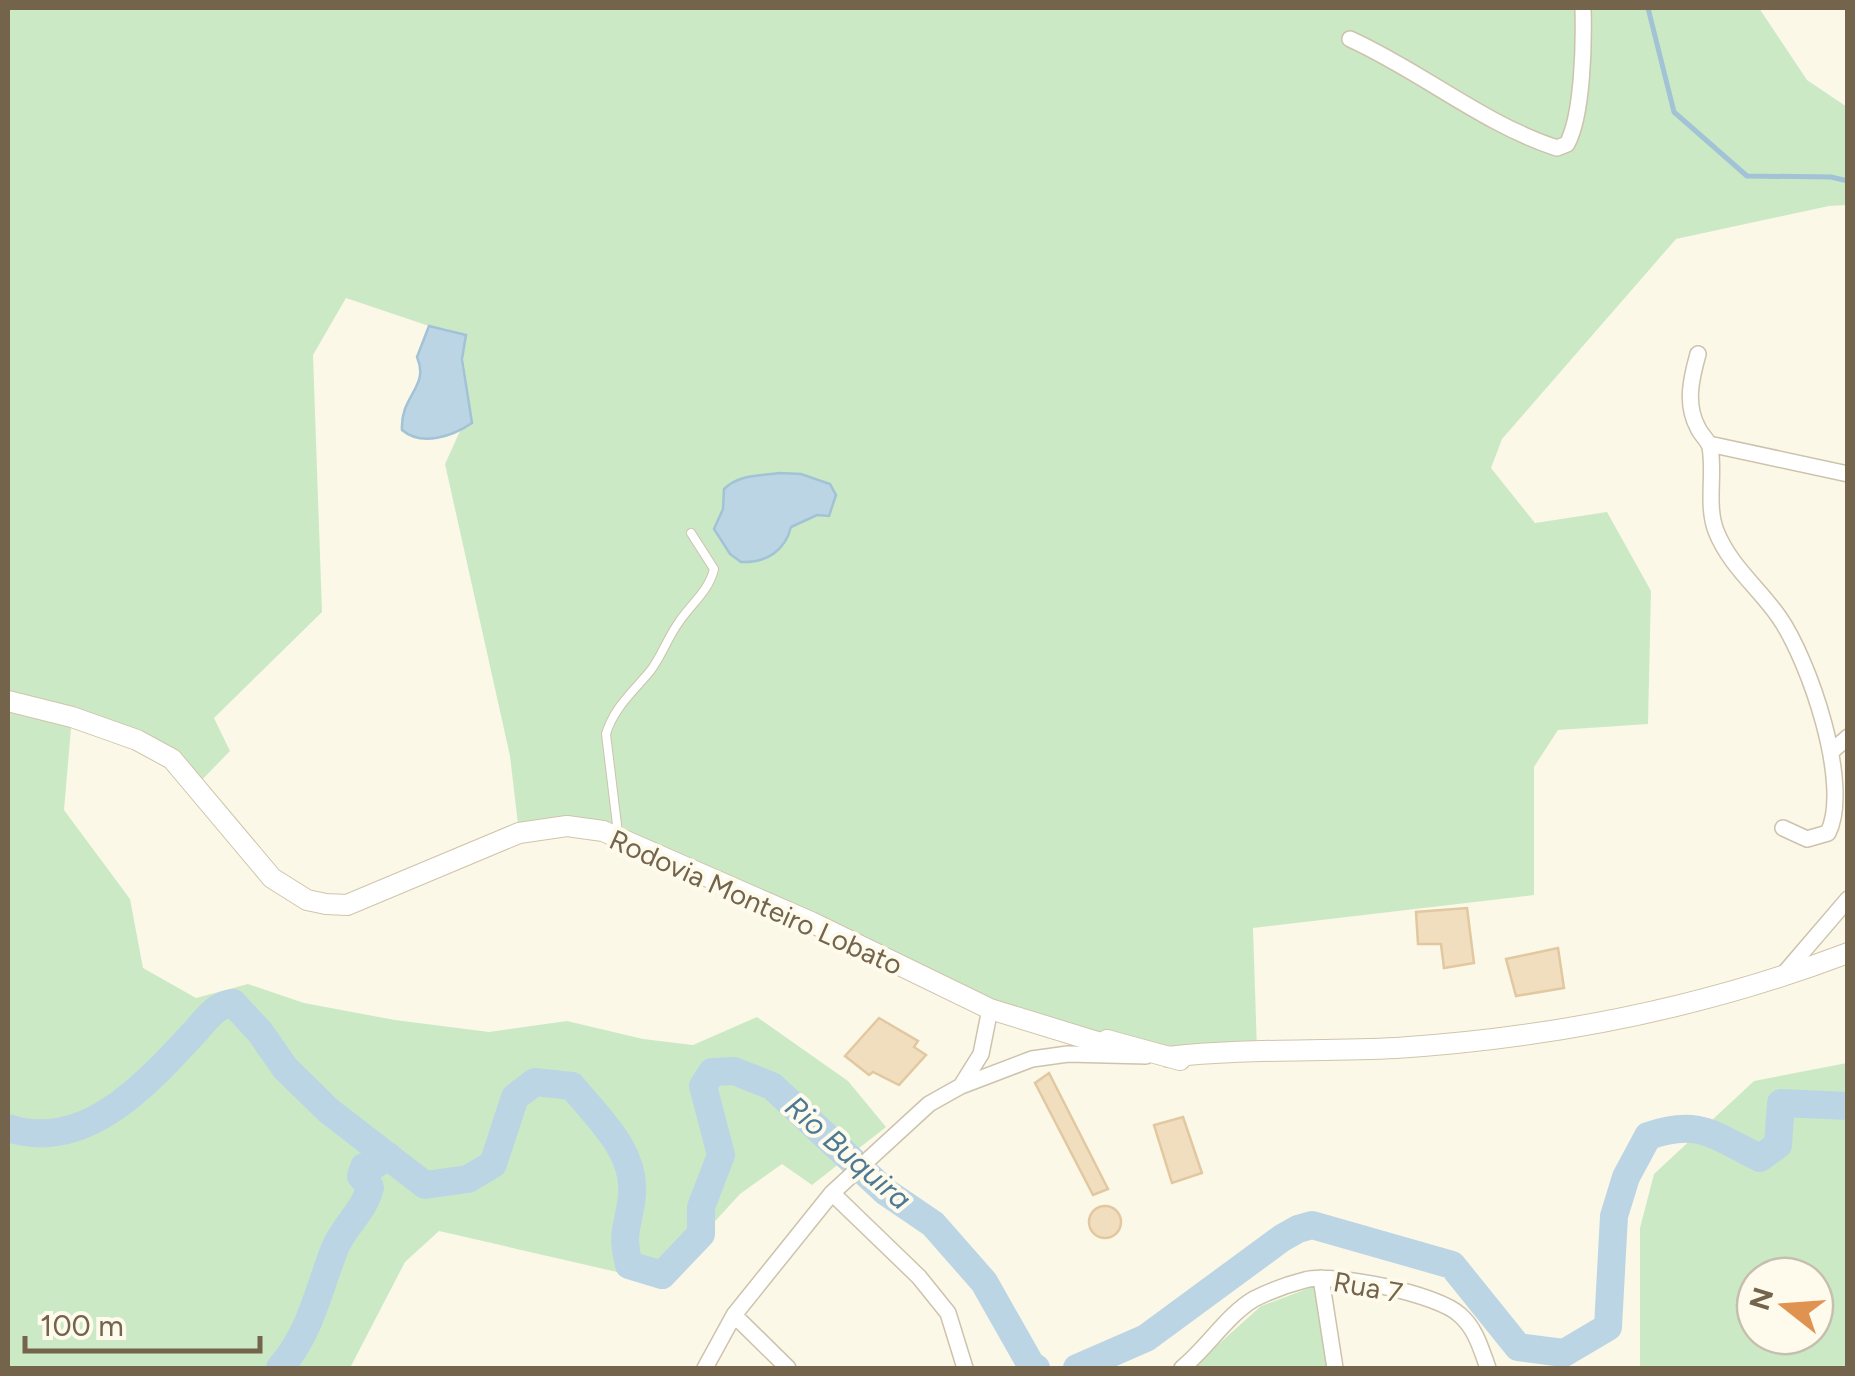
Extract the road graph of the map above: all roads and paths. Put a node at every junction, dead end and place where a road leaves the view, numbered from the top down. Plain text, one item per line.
1 (1583, 8) edge
2 (1350, 39) dead end
3 (1698, 354) dead end
4 (1710, 444) junction
5 (1848, 474) edge
6 (691, 534) dead end
7 (8, 700) edge
8 (1848, 737) edge
9 (1831, 752) junction
10 (1783, 828) dead end
11 (618, 838) junction
12 (1848, 899) edge
13 (1848, 954) edge
14 (1779, 979) junction
15 (990, 1009) junction
16 (1168, 1057) junction
17 (960, 1086) junction
18 (832, 1193) junction
19 (1321, 1278) junction
20 (734, 1314) junction
21 (705, 1368) edge
22 (788, 1368) edge
23 (965, 1368) edge
24 (1182, 1368) edge
25 (1335, 1368) edge
26 (1488, 1368) edge

1 - 2 street
3 - 4 street
4 - 5 street
4 - 9 street
6 - 11 lane
7 - 11 main road, Rodovia Monteiro Lobato
8 - 9 street
9 - 10 street
11 - 15 main road, Rodovia Monteiro Lobato
12 - 14 street
13 - 14 main road, Rodovia Monteiro Lobato
14 - 16 main road, Rodovia Monteiro Lobato
15 - 16 main road, Rodovia Monteiro Lobato
15 - 17 street
16 - 17 street
17 - 18 street
18 - 20 street
18 - 23 street
19 - 24 street, Rua 7
19 - 25 street
19 - 26 street, Rua 7
20 - 21 street
20 - 22 street

